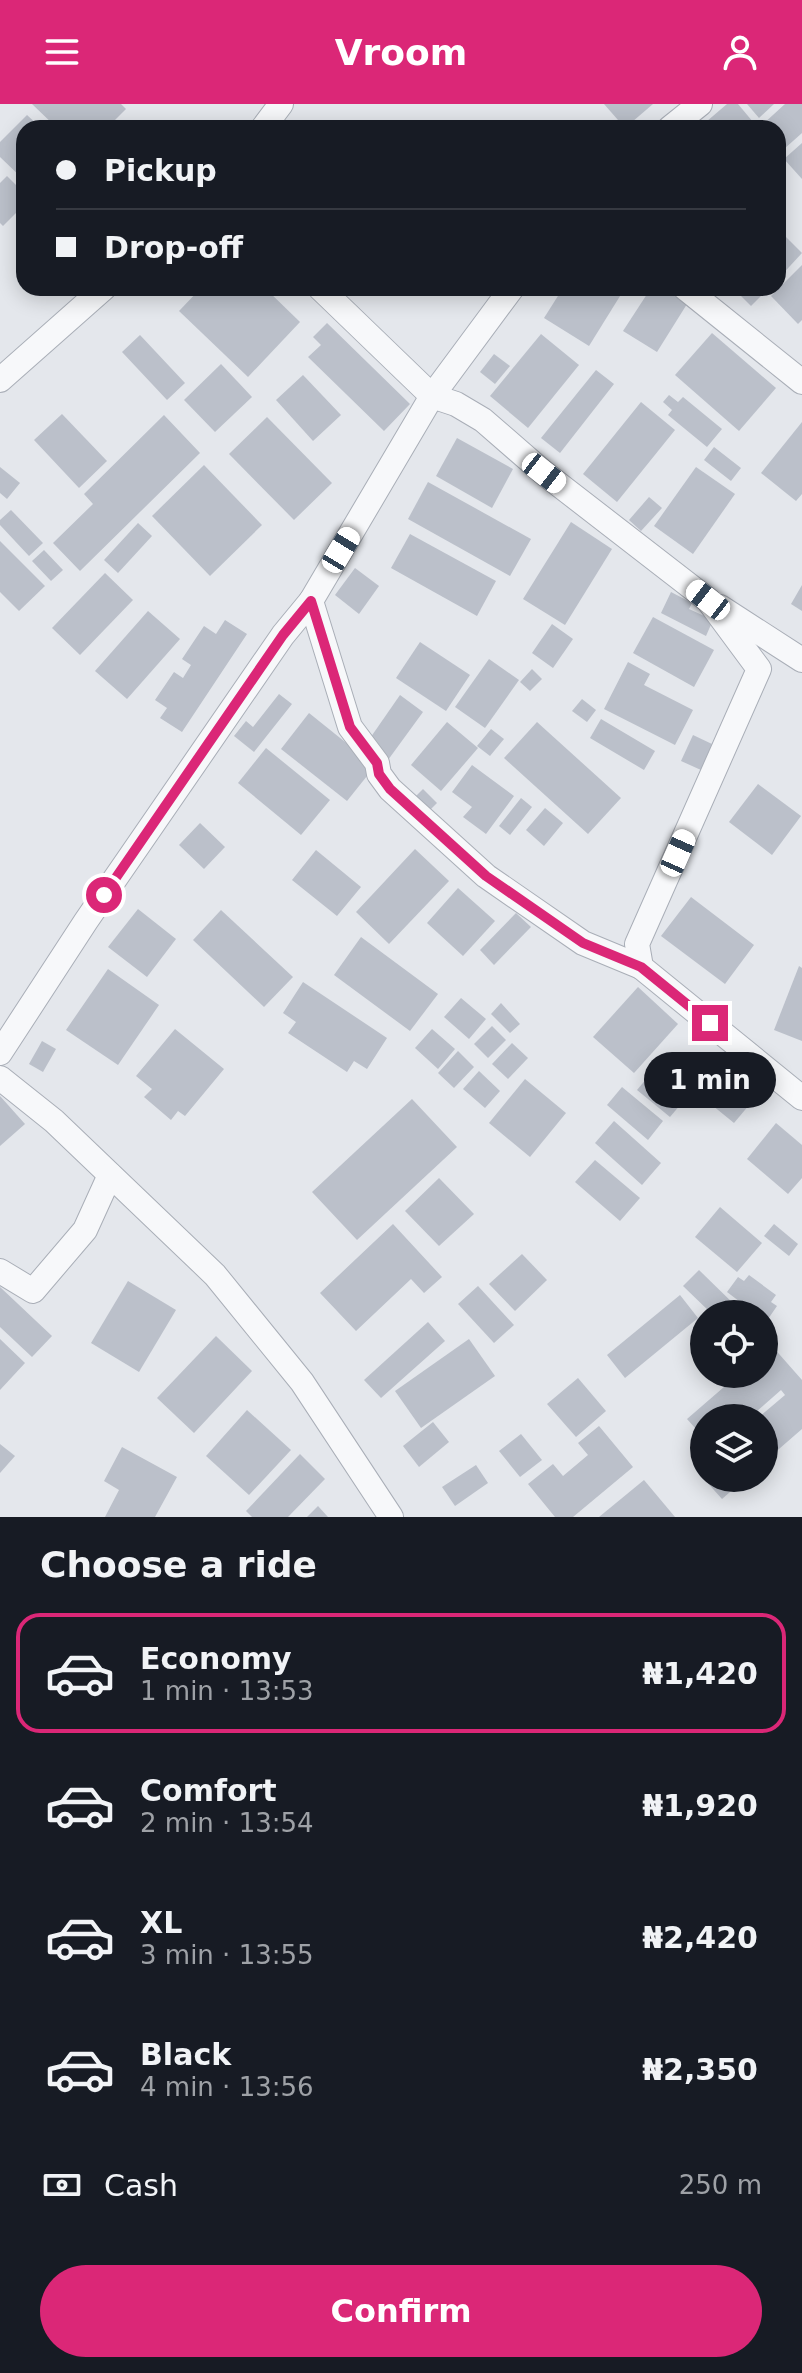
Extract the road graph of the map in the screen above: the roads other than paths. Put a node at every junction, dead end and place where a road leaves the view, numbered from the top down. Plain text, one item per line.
1 (700, 104) edge
2 (680, 120) edge
3 (95, 296) edge
4 (328, 296) edge
5 (506, 296) edge
6 (695, 296) edge
7 (0, 380) edge
8 (802, 382) edge
9 (432, 396) junction
10 (708, 600) junction
11 (311, 601) junction
12 (802, 660) edge
13 (641, 967) junction
14 (0, 1053) edge
15 (0, 1078) edge
16 (802, 1098) edge
17 (110, 1175) junction
18 (0, 1271) edge
19 (391, 1517) edge

1 - 2 street
3 - 7 street
4 - 9 street
5 - 9 street
6 - 8 street
9 - 10 street
9 - 11 street
10 - 12 street
10 - 13 street
11 - 13 street
11 - 14 street
13 - 16 street
15 - 17 street
17 - 18 street
17 - 19 street

